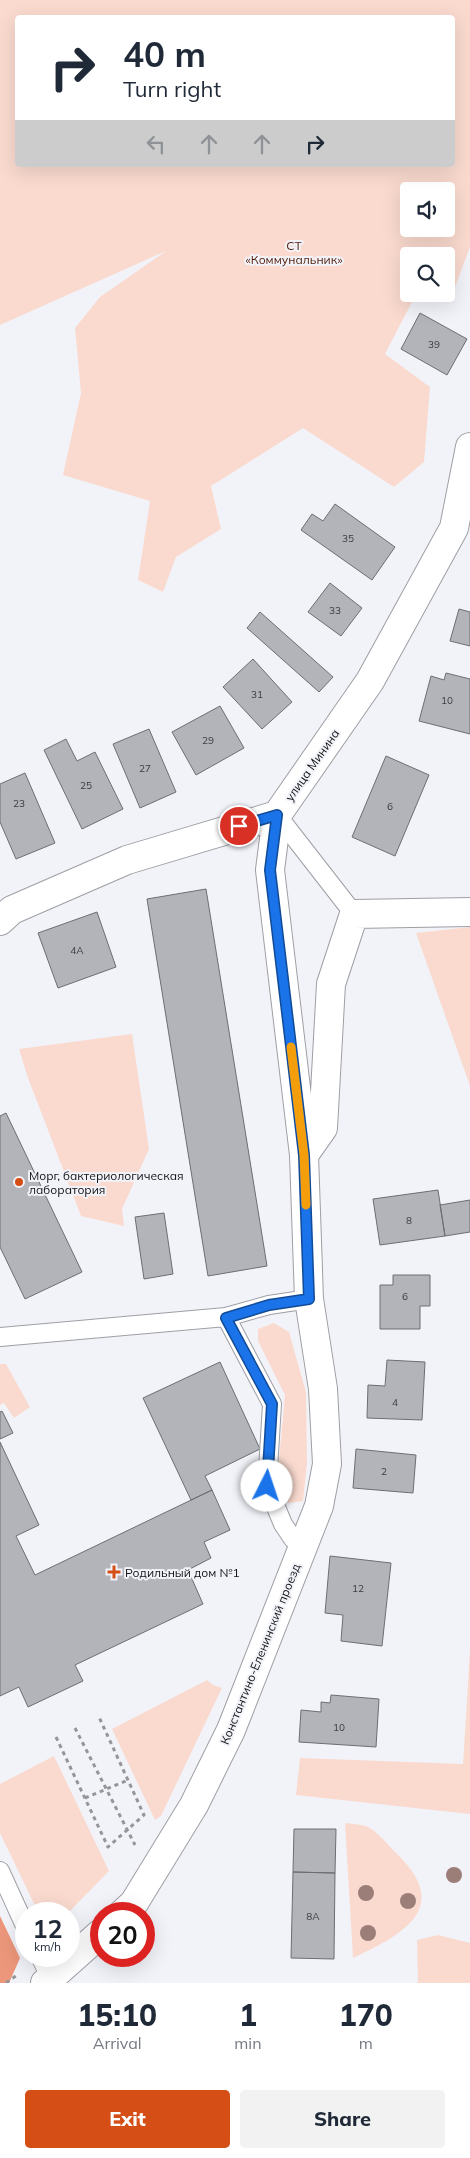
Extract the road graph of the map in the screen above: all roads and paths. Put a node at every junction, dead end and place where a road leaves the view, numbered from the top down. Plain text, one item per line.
1 (470, 447) edge
2 (277, 815) junction
3 (470, 912) edge
4 (354, 914) junction
5 (0, 921) edge
6 (304, 1155) junction
7 (309, 1299) junction
8 (226, 1318) junction
9 (0, 1336) edge
10 (303, 1546) junction
11 (99, 1717) dead end
12 (76, 1728) dead end
13 (56, 1737) dead end
14 (128, 1780) junction
15 (107, 1789) junction
16 (85, 1798) junction
17 (127, 1830) junction
18 (138, 1852) dead end
19 (0, 1871) edge
20 (135, 1902) edge
21 (15, 1904) edge
22 (90, 1941) edge
23 (45, 1973) edge

1 - 2 street, улица Минина
2 - 4 lane
2 - 5 street
2 - 6 street, Константино-Еленинский проезд
3 - 4 street
4 - 6 street
6 - 7 street, Константино-Еленинский проезд
7 - 8 lane
7 - 10 street, Константино-Еленинский проезд
8 - 9 lane
8 - 10 lane
10 - 20 street, Константино-Еленинский проезд
11 - 14 path
12 - 15 path
13 - 16 path
14 - 15 path
14 - 17 path
15 - 16 path
15 - 17 path
16 - 17 path
17 - 18 path
19 - 21 lane
22 - 23 street

